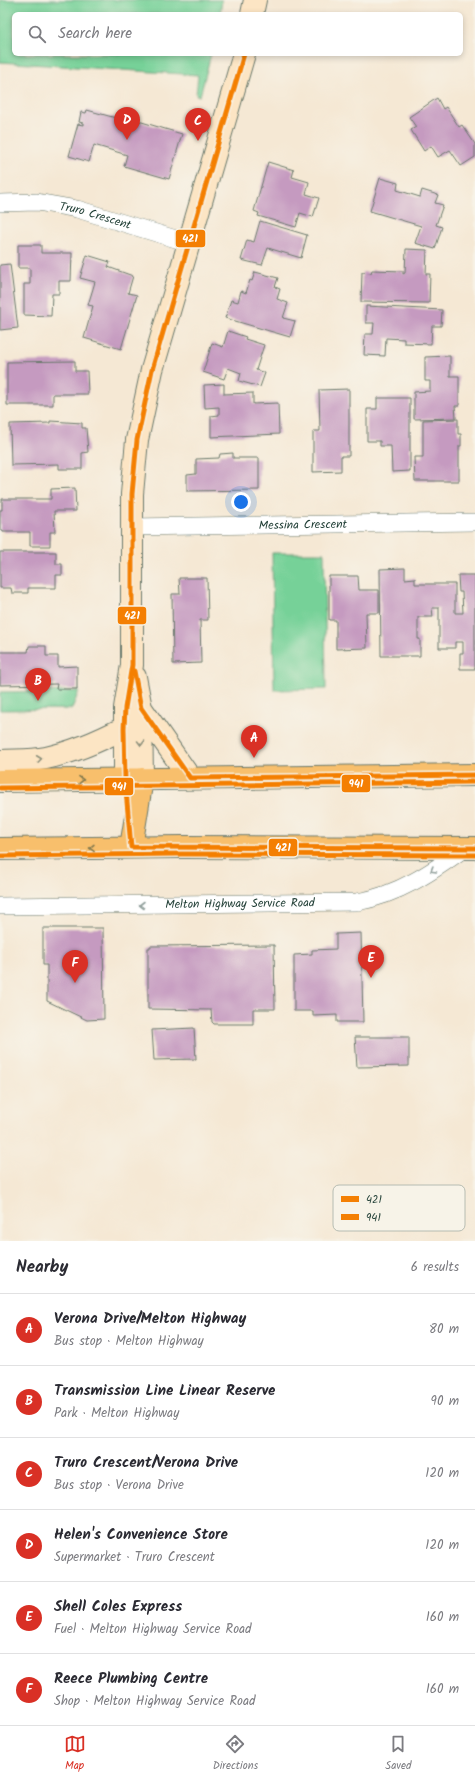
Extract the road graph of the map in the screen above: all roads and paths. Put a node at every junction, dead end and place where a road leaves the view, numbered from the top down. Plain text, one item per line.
1 (255, 0) edge
2 (252, 12) edge
3 (243, 56) edge
4 (0, 203) edge
5 (189, 243) junction
6 (475, 522) edge
7 (131, 527) junction
8 (132, 664) junction
9 (141, 708) junction
10 (124, 728) junction
11 (0, 761) edge
12 (475, 775) edge
13 (190, 778) junction
14 (133, 779) junction
15 (0, 781) edge
16 (131, 847) junction
17 (470, 848) edge
18 (0, 849) edge
19 (0, 906) edge

1 - 2 street
3 - 5 street
4 - 5 street, Truro Crescent
5 - 7 street
6 - 7 street, Messina Crescent
7 - 8 street
8 - 9 street
8 - 10 street
9 - 13 street
9 -> 14 street
11 -> 10 street
10 - 14 street
12 - 13 highway
13 - 14 highway
15 -> 14 highway
14 - 16 highway
16 - 17 highway
16 -> 18 highway
17 -> 19 street, Melton Highway Service Road

